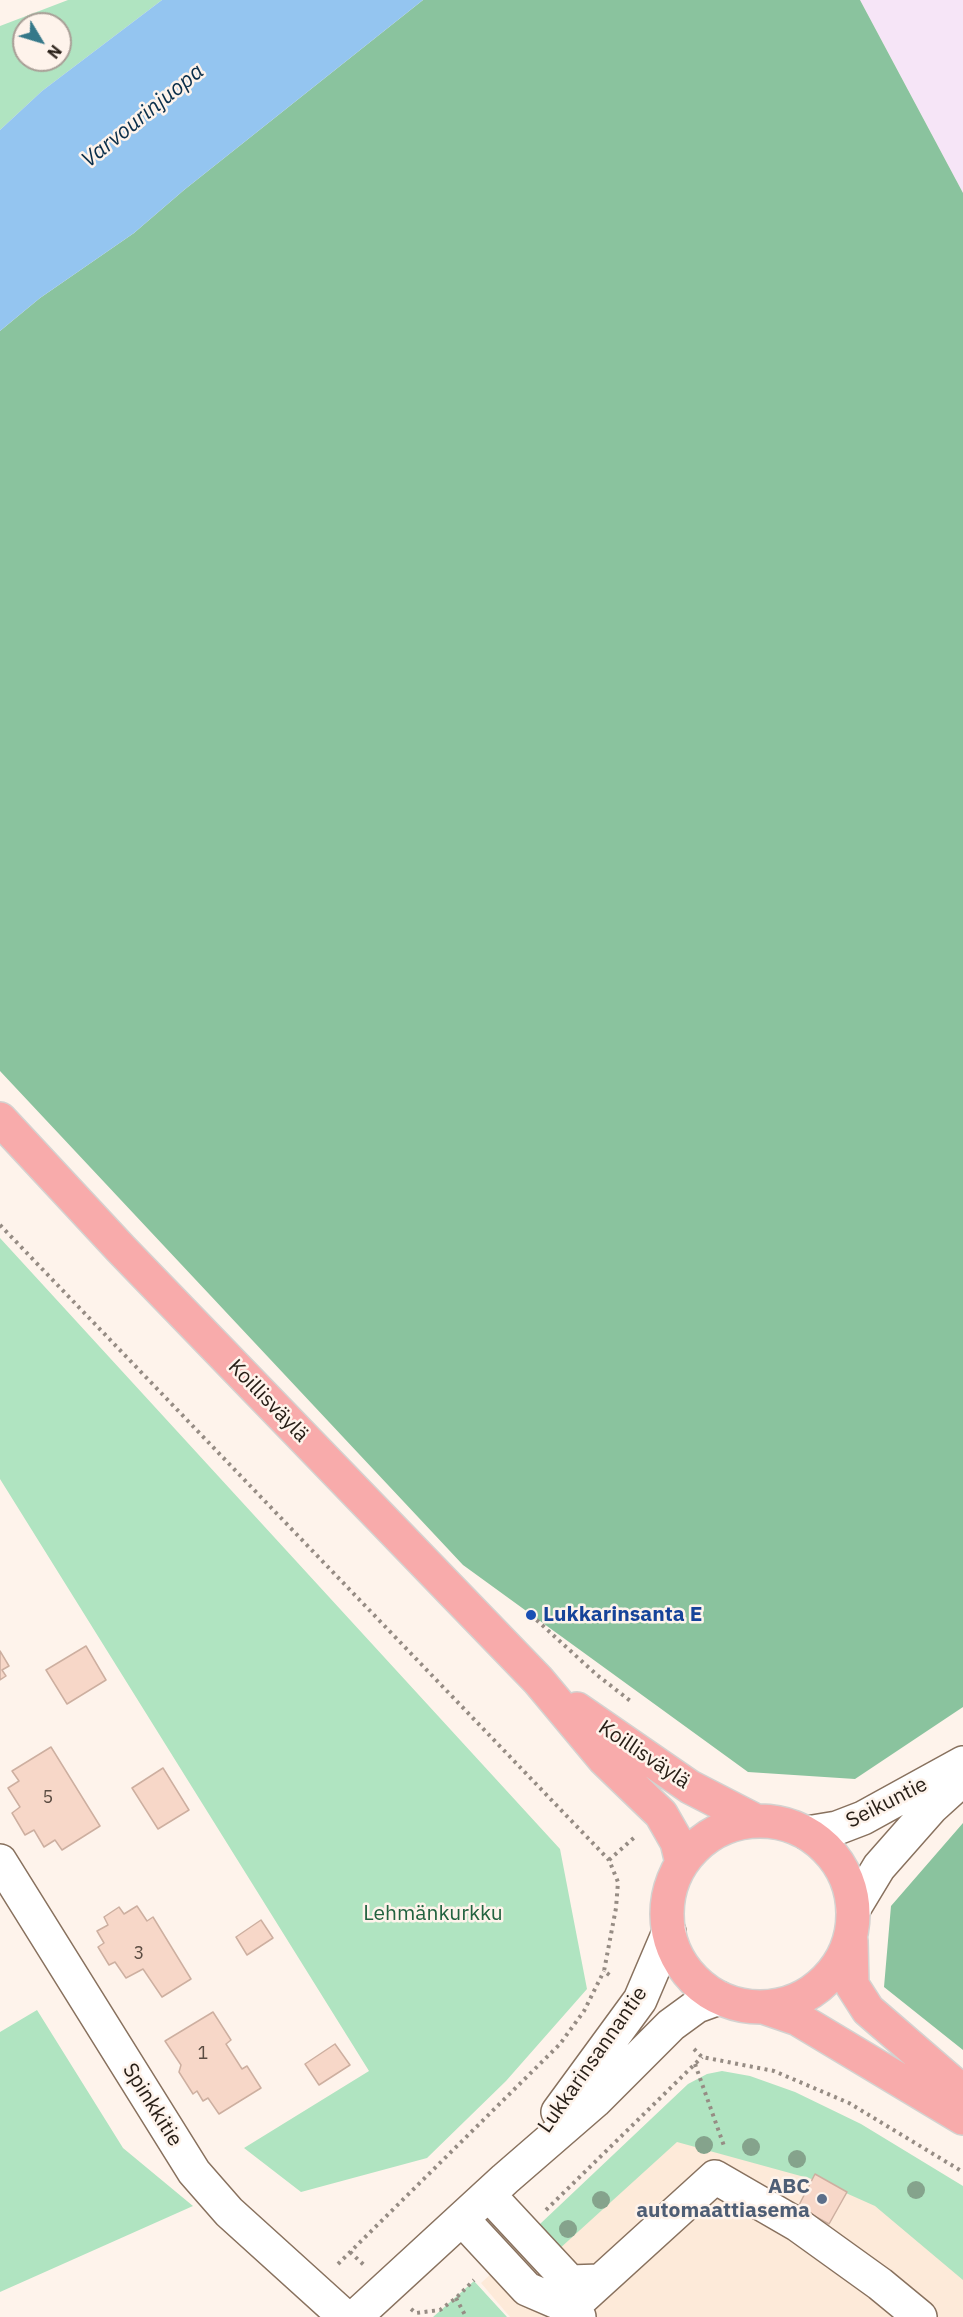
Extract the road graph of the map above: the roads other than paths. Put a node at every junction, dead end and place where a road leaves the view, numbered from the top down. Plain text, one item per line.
1 (0, 1119) edge
2 (538, 1680) junction
3 (963, 1763) edge
4 (963, 1779) edge
5 (756, 1821) junction
6 (807, 1833) junction
7 (0, 1861) edge
8 (682, 1863) junction
9 (852, 1922) junction
10 (669, 1932) junction
11 (719, 1998) junction
12 (763, 2007) junction
13 (963, 2092) edge
14 (963, 2118) edge
15 (497, 2187) junction
16 (462, 2219) junction
17 (600, 2282) junction
18 (575, 2313) edge
19 (345, 2317) edge
20 (355, 2317) edge
21 (921, 2317) edge

1 - 2 main road, Koillisväylä
2 - 5 main road, Koillisväylä
2 - 8 main road, Koillisväylä
3 - 6 street, Seikuntie
4 - 9 street, Seikuntie
5 - 6 main road
5 - 8 main road
6 - 9 main road
7 - 19 street, Spinkkitie
8 - 10 main road
9 - 12 main road
9 - 13 main road
10 - 11 main road
10 - 15 street, Lukkarinsannantie
11 - 12 main road
11 - 15 street, Lukkarinsannantie
12 - 14 main road
15 - 16 street, Lukkarinsannantie
15 - 17 street
16 - 18 street
16 - 20 street, Lukkarinsannantie
17 - 18 street
17 - 21 street

